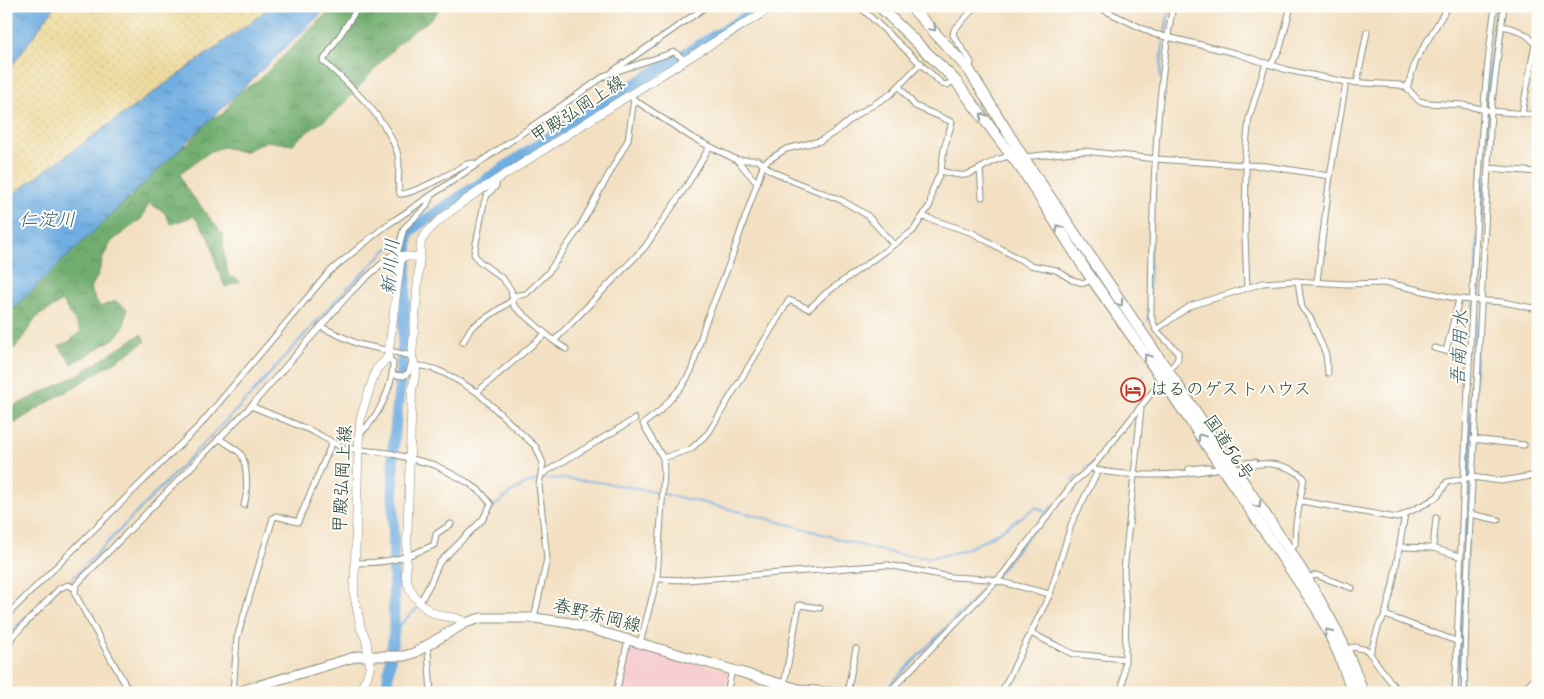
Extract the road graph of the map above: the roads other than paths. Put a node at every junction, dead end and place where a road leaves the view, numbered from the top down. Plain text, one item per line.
1 (359, 6) edge
2 (707, 6) edge
3 (774, 6) edge
4 (859, 6) edge
5 (879, 6) edge
6 (910, 6) edge
7 (976, 6) edge
8 (1092, 6) edge
9 (1173, 6) edge
10 (1291, 6) edge
11 (1448, 6) edge
12 (1494, 6) edge
13 (1504, 6) edge
14 (891, 10) edge
15 (1501, 26) junction
16 (1367, 32) dead end
17 (1167, 39) junction
18 (685, 60) junction
19 (921, 63) junction
20 (1269, 64) junction
21 (970, 70) junction
22 (607, 75) junction
23 (955, 80) junction
24 (1346, 82) junction
25 (1357, 83) junction
26 (899, 86) junction
27 (1407, 88) junction
28 (632, 97) junction
29 (1487, 110) junction
30 (1522, 113) junction
31 (1538, 114) edge
32 (710, 146) junction
33 (1011, 156) junction
34 (1023, 158) junction
35 (1156, 159) junction
36 (737, 160) junction
37 (764, 163) junction
38 (1245, 166) junction
39 (473, 168) junction
40 (1488, 168) junction
41 (980, 169) junction
42 (942, 171) junction
43 (1538, 172) edge
44 (1330, 176) junction
45 (496, 181) junction
46 (757, 183) junction
47 (432, 195) junction
48 (982, 197) dead end
49 (924, 217) junction
50 (893, 244) junction
51 (399, 255) junction
52 (419, 257) junction
53 (1092, 280) junction
54 (1298, 281) junction
55 (1317, 282) junction
56 (1247, 287) junction
57 (512, 298) junction
58 (1459, 299) junction
59 (1477, 301) junction
60 (1538, 309) edge
61 (320, 327) junction
62 (1156, 330) junction
63 (544, 335) junction
64 (554, 341) junction
65 (463, 342) dead end
66 (1434, 348) dead end
67 (566, 349) dead end
68 (388, 354) junction
69 (409, 358) junction
70 (1328, 374) dead end
71 (399, 376) junction
72 (1165, 376) junction
73 (477, 392) junction
74 (251, 406) junction
75 (1142, 408) junction
76 (635, 419) dead end
77 (359, 435) junction
78 (219, 438) junction
79 (1473, 438) junction
80 (332, 443) junction
81 (1524, 445) dead end
82 (357, 450) junction
83 (1538, 457) edge
84 (410, 458) junction
85 (664, 458) junction
86 (1244, 463) dead end
87 (1264, 464) junction
88 (1208, 466) dead end
89 (1220, 466) junction
90 (1090, 469) junction
91 (1098, 471) junction
92 (1235, 471) junction
93 (1184, 473) junction
94 (1133, 474) junction
95 (541, 475) junction
96 (1537, 476) edge
97 (1467, 478) junction
98 (1300, 501) junction
99 (244, 505) dead end
100 (1405, 514) junction
101 (1470, 514) junction
102 (1436, 518) dead end
103 (1498, 520) dead end
104 (451, 524) dead end
105 (1400, 547) junction
106 (1433, 548) junction
107 (1290, 551) junction
108 (1459, 556) junction
109 (407, 557) junction
110 (355, 563) junction
111 (1307, 578) junction
112 (657, 579) junction
113 (996, 581) junction
114 (74, 588) junction
115 (1352, 588) dead end
116 (1050, 594) junction
117 (422, 603) junction
118 (820, 608) dead end
119 (1385, 615) junction
120 (6, 616) edge
121 (534, 618) junction
122 (465, 623) junction
123 (1030, 633) junction
124 (628, 640) junction
125 (1457, 642) junction
126 (640, 643) junction
127 (1465, 644) junction
128 (426, 647) junction
129 (856, 649) dead end
130 (6, 651) edge
131 (1342, 651) junction
132 (369, 654) junction
133 (1370, 654) junction
134 (1125, 659) junction
135 (732, 670) junction
136 (1538, 676) edge
137 (784, 685) junction
138 (130, 693) edge
139 (233, 693) edge
140 (358, 693) edge
141 (431, 693) edge
142 (616, 693) edge
143 (727, 693) edge
144 (842, 693) edge
145 (848, 693) edge
146 (888, 693) edge
147 (1001, 693) edge
148 (1122, 693) edge
149 (1353, 693) edge
150 (1363, 693) edge
151 (1399, 693) edge
152 (1455, 693) edge
153 (1464, 693) edge
154 (1518, 693) edge

1 - 39 street
2 - 22 street
3 - 18 main road, 甲殿弘岡上線
4 - 19 street
5 - 14 highway, 国道56号
6 -> 21 highway, 国道56号
7 - 21 street
8 - 17 street
9 - 17 street
10 - 20 street
11 - 27 street
12 - 29 street
13 - 15 street
14 - 23 highway, 国道56号
15 - 29 street
15 - 30 street
16 - 25 street
17 - 20 street
17 - 35 street
18 - 22 street
18 - 28 main road, 甲殿弘岡上線
19 - 23 street
19 - 26 street
20 - 24 street
20 - 38 street
21 - 34 highway, 国道56号
22 - 39 street
33 -> 23 highway, 国道56号
24 - 25 street
24 - 44 street
25 - 27 street
26 - 37 street
26 - 42 street
27 - 29 street
28 - 32 street
28 - 45 main road, 甲殿弘岡上線
28 - 57 street
29 - 30 street
29 - 40 street
29 - 59 street
30 - 31 street
32 - 36 street
32 - 64 street
33 - 34 street
33 - 41 street
53 -> 33 highway, 国道56号
34 - 35 street
34 -> 72 highway, 国道56号
35 - 38 street
35 - 62 street
36 - 37 street
36 - 46 street
37 - 46 street
37 - 50 street
38 - 44 street
38 - 56 street
39 - 47 street
40 - 43 street
40 - 59 street
41 - 42 street
41 - 48 street
42 - 49 street
44 - 55 street
45 - 52 main road, 甲殿弘岡上線
45 - 57 street
46 - 85 street
47 - 51 street
47 - 120 street
49 - 50 street
49 - 53 street
50 - 85 street
51 - 52 main road
51 - 61 street
51 - 68 main road
52 - 69 main road, 甲殿弘岡上線
72 -> 53 highway, 国道56号
54 - 55 street
54 - 56 street
54 - 70 street
55 - 58 street
56 - 62 street
57 - 63 street
57 - 65 street
58 - 59 street
58 - 66 street
59 - 60 street
59 - 79 street
59 - 97 street
61 - 68 street
61 - 74 street
62 - 72 street
63 - 64 street
63 - 73 street
64 - 67 street
68 - 69 street
68 - 71 street
68 - 77 main road, 甲殿弘岡上線
69 - 71 street
69 - 73 street
69 - 84 main road, 甲殿弘岡上線
71 - 77 street
72 - 75 street
89 -> 72 highway, 国道56号
72 - 92 highway, 国道56号
73 - 95 street
74 - 78 street
74 - 80 street
75 - 90 street
75 - 94 street
76 - 95 street
77 - 82 main road, 甲殿弘岡上線
78 - 99 street
78 - 114 street
79 - 81 street
79 - 97 street
80 - 82 street
80 - 139 street
82 - 84 street
82 - 110 main road, 甲殿弘岡上線
83 - 96 street
84 - 109 main road, 甲殿弘岡上線
84 - 117 street
85 - 112 street
86 - 87 street
87 - 92 street
87 - 98 street
88 - 93 street
89 - 93 street
131 -> 89 highway, 国道56号
90 - 91 street
90 - 113 street
91 - 94 street
91 - 116 street
92 -> 107 highway, 国道56号
93 - 94 street
94 - 134 street
95 - 121 street
96 - 97 street
97 - 100 street
97 - 101 street
97 - 108 street
98 - 100 street
98 - 107 street
100 - 105 street
101 - 103 street
101 - 127 street
102 - 106 street
104 - 109 street
105 - 106 street
105 - 119 street
106 - 108 street
107 - 111 highway, 国道56号
108 - 125 street
109 - 110 street
109 - 117 main road, 甲殿弘岡上線
110 - 132 main road, 甲殿弘岡上線
111 - 115 street
111 - 131 highway, 国道56号
112 - 113 street
112 - 126 street
113 - 116 street
113 - 146 street
114 - 130 street
114 - 138 street
116 - 123 street
117 - 122 main road
118 - 137 street
119 - 125 street
119 - 133 street
121 - 122 main road, 春野赤岡線
121 - 124 main road, 春野赤岡線
122 - 128 main road, 春野赤岡線
123 - 134 street
123 - 147 street
124 - 126 main road, 春野赤岡線
124 - 142 street
125 - 127 street
125 - 152 street
126 - 135 main road, 春野赤岡線
127 - 153 street
128 - 132 main road, 春野赤岡線
128 - 141 street
129 - 145 street
131 - 133 street
131 - 149 highway, 国道56号
131 - 150 highway, 国道56号
132 - 139 main road, 春野赤岡線
132 - 140 main road, 甲殿弘岡上線
133 - 151 street
134 - 148 street
135 - 137 main road, 春野赤岡線
135 - 143 street
136 - 154 street
137 - 144 main road, 春野赤岡線

